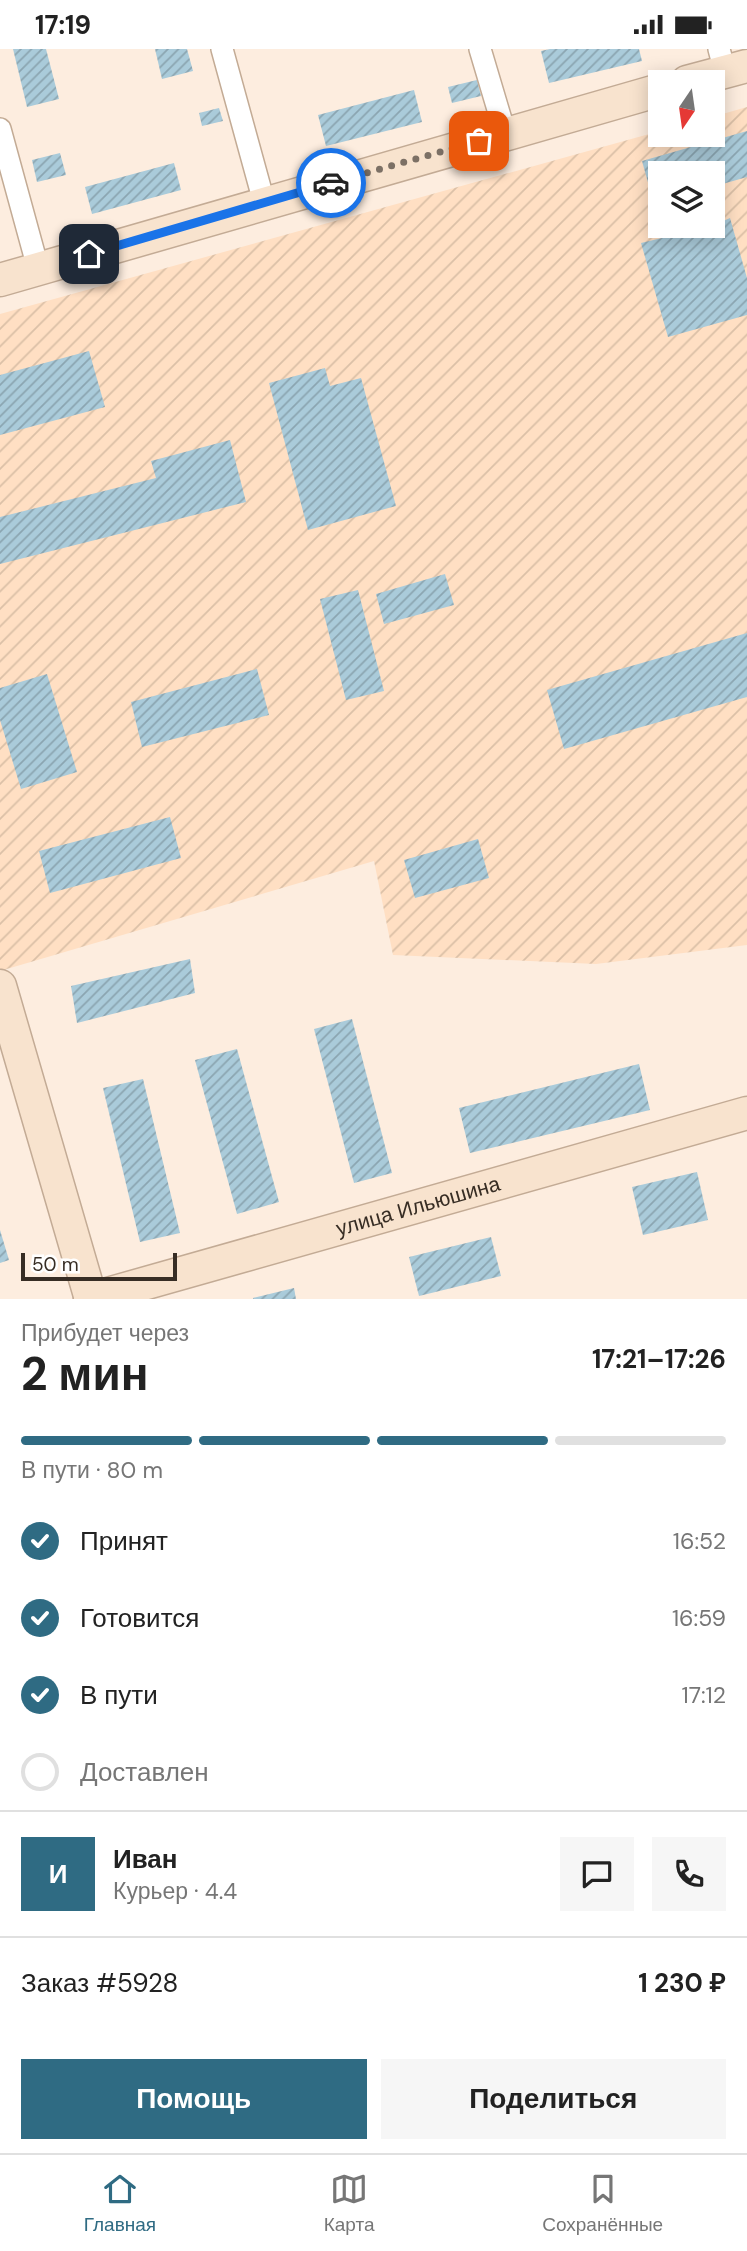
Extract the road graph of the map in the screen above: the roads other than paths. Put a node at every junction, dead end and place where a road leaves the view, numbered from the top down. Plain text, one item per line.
1 (222, 49) edge
2 (480, 49) edge
3 (730, 62) edge
4 (713, 70) edge
5 (648, 93) edge
6 (0, 129) edge
7 (505, 133) junction
8 (264, 202) junction
9 (38, 268) junction
10 (0, 280) edge
11 (0, 986) edge
12 (747, 1114) edge
13 (90, 1299) edge

1 - 8 street
2 - 7 street
3 - 4 street
5 - 7 street
6 - 9 street
7 - 8 street
8 - 9 street
9 - 10 street
11 - 13 street
12 - 13 street, улица Ильюшина

